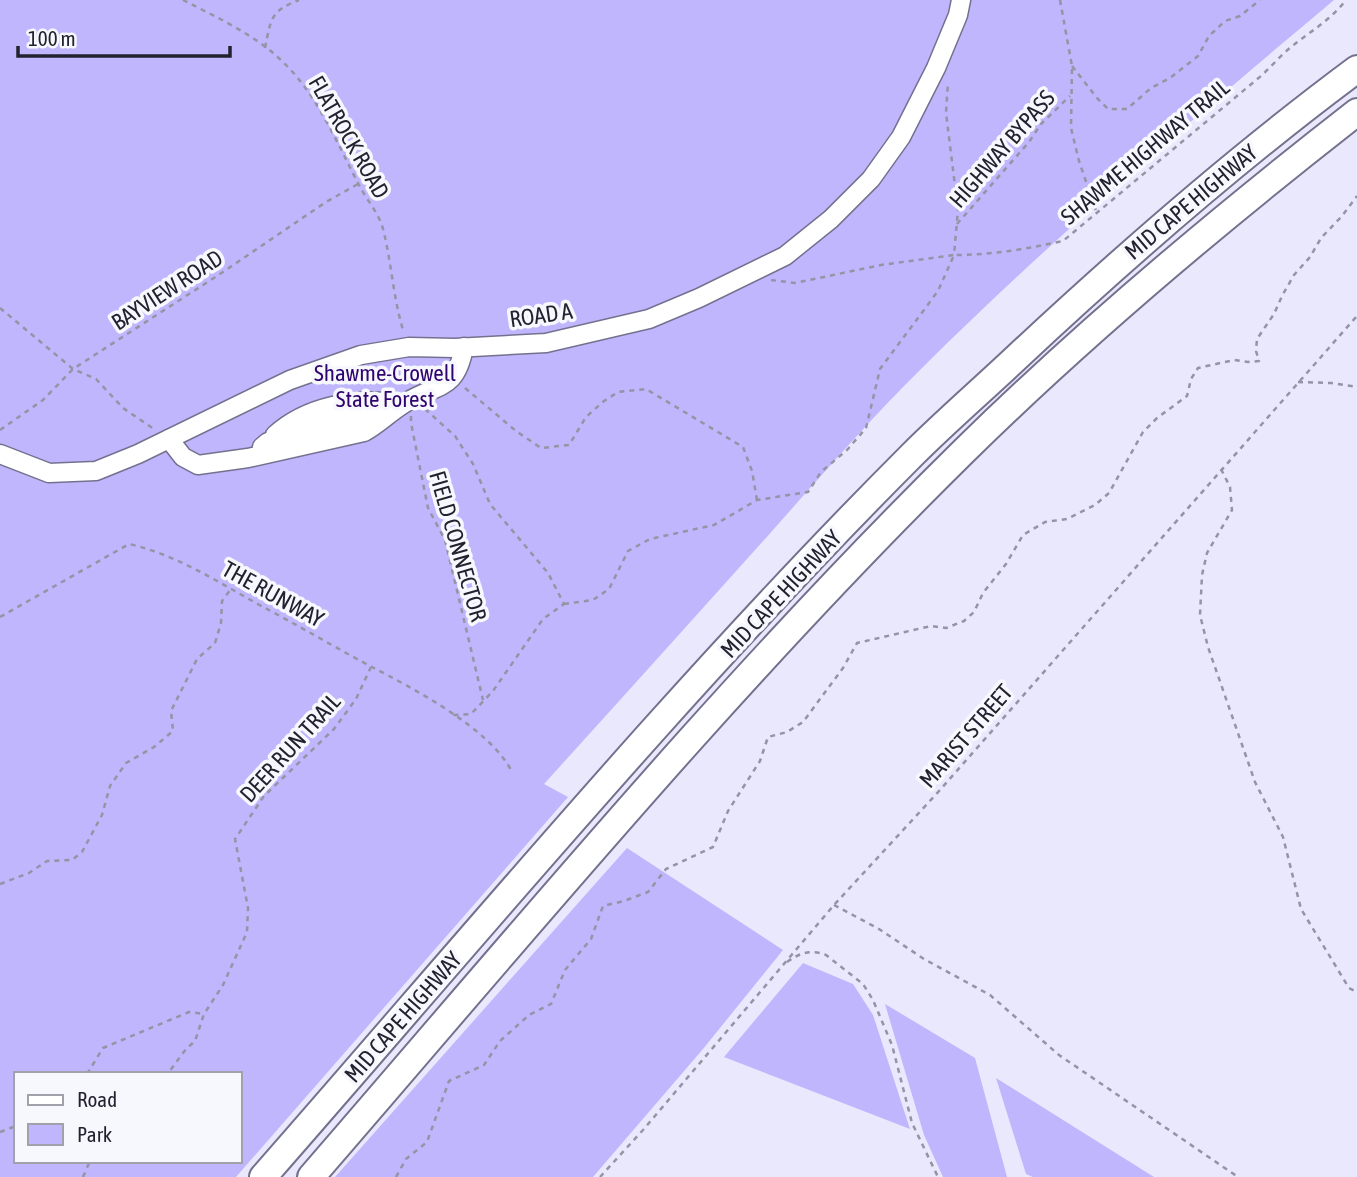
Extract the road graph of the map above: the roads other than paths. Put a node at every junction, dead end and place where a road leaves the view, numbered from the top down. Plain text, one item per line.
1 (961, 0) edge
2 (1357, 69) edge
3 (1357, 112) edge
4 (464, 347) junction
5 (408, 401) junction
6 (169, 439) junction
7 (0, 454) edge
8 (248, 458) junction
9 (263, 1177) edge
10 (311, 1177) edge

1 - 4 lane, ROAD A
2 - 9 highway, MID CAPE HIGHWAY
3 - 10 highway, MID CAPE HIGHWAY
4 - 5 lane
4 - 6 lane, ROAD A
5 - 8 lane
5 - 8 lane
6 - 7 lane, ROAD A
6 - 8 lane

